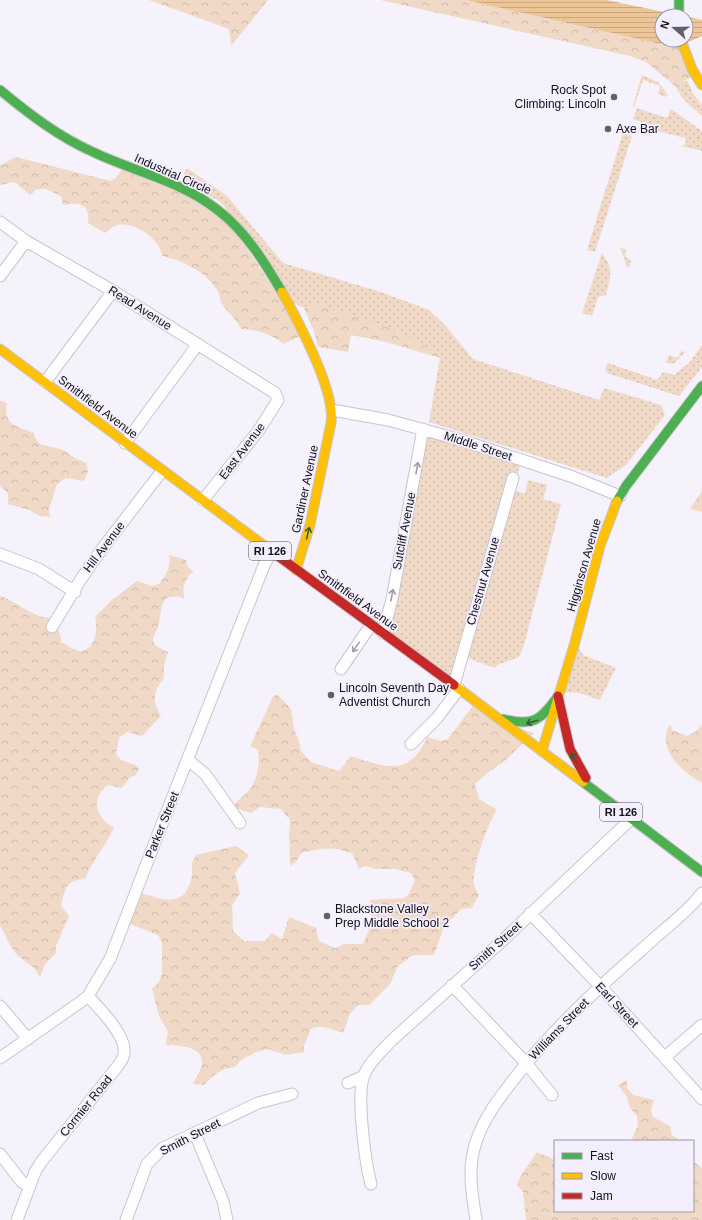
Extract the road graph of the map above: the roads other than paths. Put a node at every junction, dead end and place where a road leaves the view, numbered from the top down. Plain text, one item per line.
1 (684, 48) edge
2 (702, 85) edge
3 (0, 90) edge
4 (0, 222) edge
5 (26, 241) junction
6 (0, 276) edge
7 (113, 292) junction
8 (198, 344) junction
9 (0, 349) edge
10 (45, 382) junction
11 (702, 386) edge
12 (278, 398) joint
13 (332, 410) junction
14 (423, 429) junction
15 (125, 442) junction
16 (162, 471) junction
17 (513, 478) dead end
18 (620, 496) junction
19 (203, 500) junction
20 (272, 552) junction
21 (0, 554) edge
22 (296, 570) junction
23 (74, 592) junction
24 (371, 625) junction
25 (52, 627) dead end
26 (383, 633) junction
27 (341, 669) dead end
28 (457, 687) junction
29 (558, 696) junction
30 (496, 717) junction
31 (411, 744) dead end
32 (542, 751) junction
33 (188, 760) junction
34 (594, 791) junction
35 (630, 819) junction
36 (240, 823) dead end
37 (702, 872) edge
38 (702, 893) edge
39 (530, 913) junction
40 (452, 986) junction
41 (601, 987) junction
42 (88, 996) junction
43 (0, 1006) edge
44 (702, 1025) edge
45 (28, 1039) junction
46 (665, 1057) junction
47 (0, 1058) edge
48 (526, 1063) junction
49 (364, 1076) junction
50 (348, 1083) dead end
51 (292, 1094) dead end
52 (552, 1095) dead end
53 (702, 1099) edge
54 (195, 1134) junction
55 (0, 1154) edge
56 (371, 1184) dead end
57 (30, 1187) junction
58 (17, 1220) edge
59 (126, 1220) edge
60 (227, 1220) edge
61 (476, 1220) edge

1 - 2 street
3 - 13 street, Industrial Circle
4 - 5 street, Read Avenue
5 - 6 street
5 - 7 street, Read Avenue
7 - 8 street, Read Avenue
7 - 10 street
8 - 12 street, Read Avenue
8 - 15 street
9 - 10 street, Smithfield Avenue / RI 126
10 - 15 street, Smithfield Avenue / RI 126
11 - 18 street, Higginson Avenue
12 - 19 street, East Avenue
13 - 14 street, Middle Street
22 -> 13 street, Gardiner Avenue
14 - 18 street, Middle Street
26 -> 14 street, Sutcliff Avenue
15 - 16 street, Smithfield Avenue / RI 126
16 - 19 street, Smithfield Avenue / RI 126
16 - 23 street, Hill Avenue
17 - 28 street, Chestnut Avenue
18 - 29 street, Higginson Avenue
19 - 20 street, Smithfield Avenue / RI 126
20 - 22 street, Smithfield Avenue / RI 126
20 - 33 street, Parker Street
21 - 23 street
22 - 24 street, Smithfield Avenue / RI 126
23 - 25 street, Hill Avenue
24 - 26 street, Smithfield Avenue / RI 126
24 -> 27 street
26 - 28 street, Smithfield Avenue / RI 126
28 - 30 street, Smithfield Avenue / RI 126
28 - 31 street
29 -> 30 street
29 - 32 street, Higginson Avenue
34 -> 29 street
30 - 32 street, Smithfield Avenue / RI 126
32 - 34 street, Smithfield Avenue / RI 126
33 - 36 street
33 - 42 street, Parker Street
34 - 35 street, Smithfield Avenue / RI 126
35 - 37 street, Smithfield Avenue / RI 126
35 - 39 street, Smith Street
38 - 41 street, Williams Street
39 - 40 street, Smith Street
39 - 41 street, Earl Street
40 - 48 street
40 - 49 street, Smith Street
41 - 46 street, Earl Street
41 - 48 street, Williams Street
42 - 45 street, Parker Street
42 - 57 street, Cormier Road
43 - 45 street
44 - 46 street
45 - 47 street, Parker Street
46 - 53 street, Earl Street
48 - 52 street
48 - 61 street, Williams Street
49 - 50 street
49 - 56 street
51 - 54 street, Smith Street
54 - 59 street, Smith Street
54 - 60 street
55 - 57 street
57 - 58 street, Cormier Road

